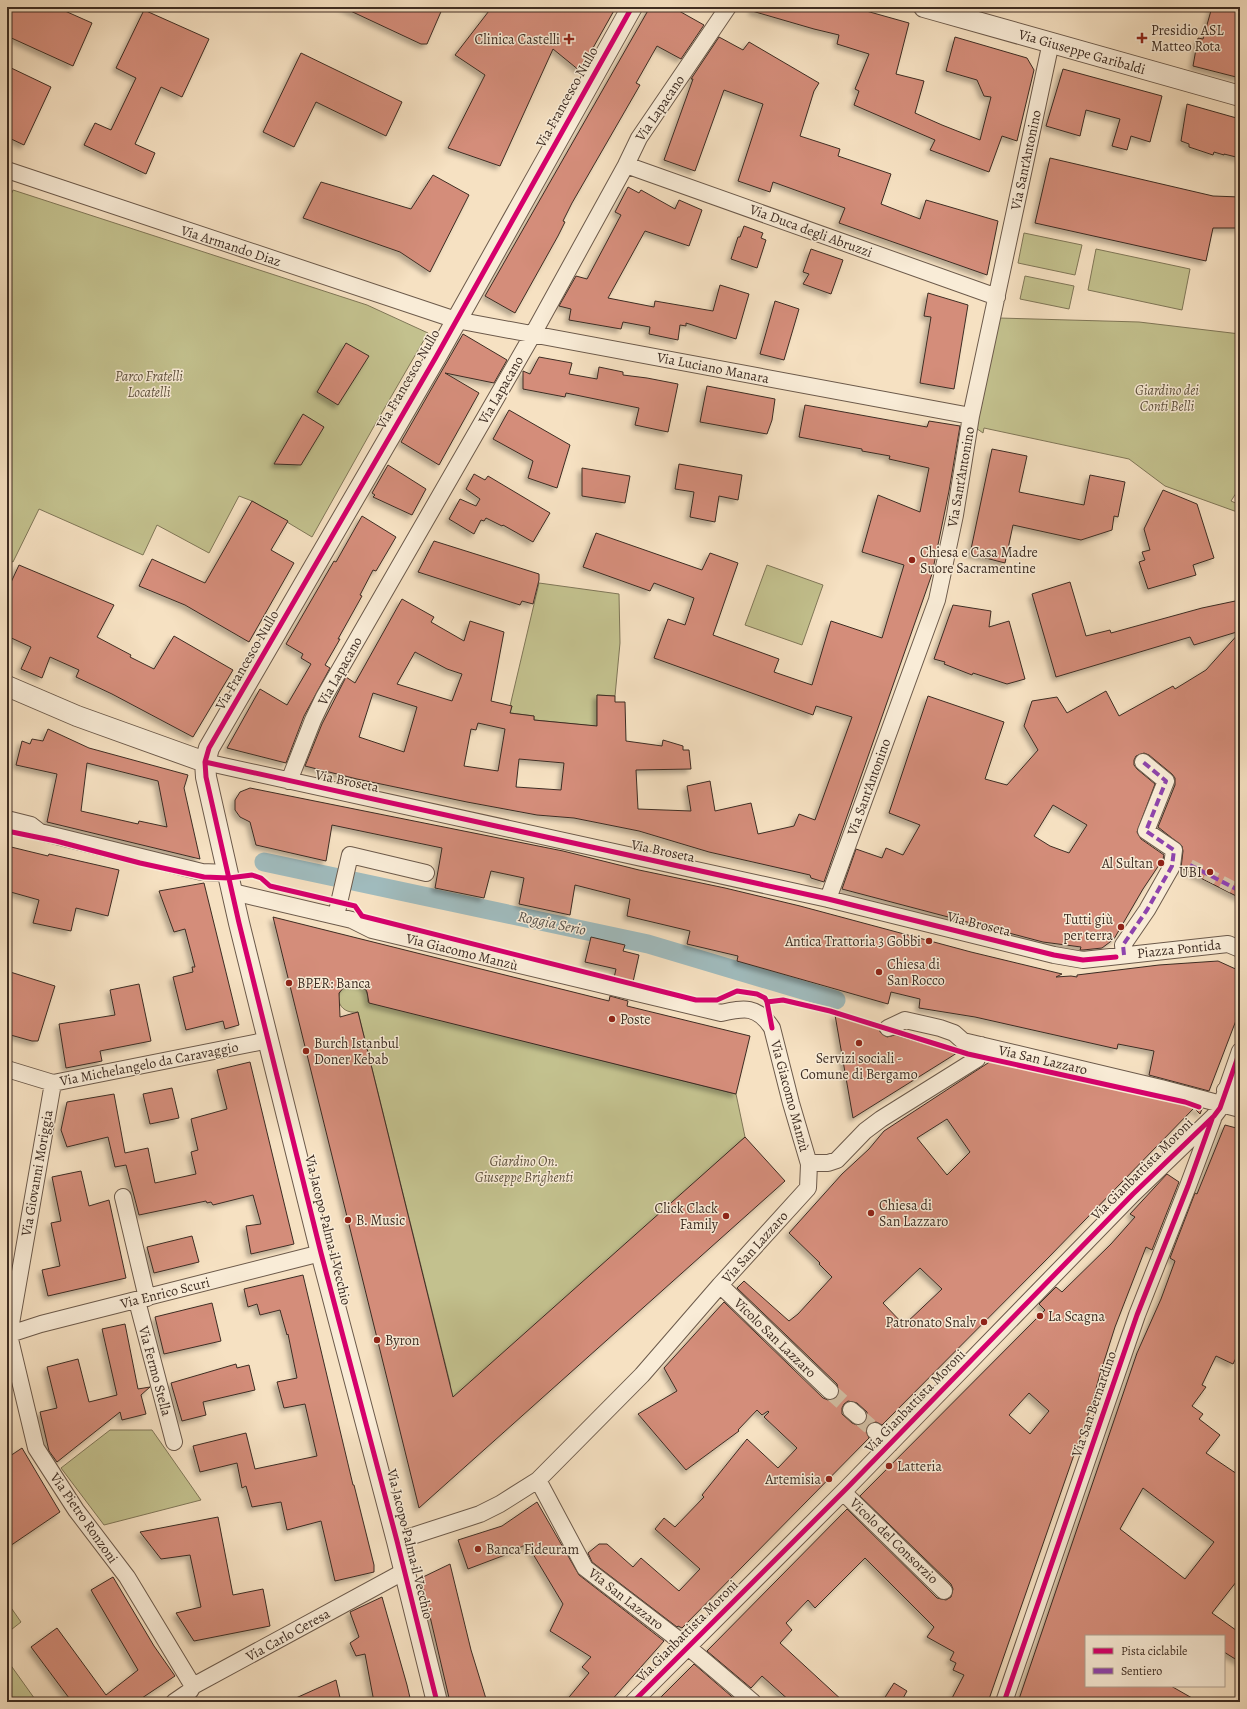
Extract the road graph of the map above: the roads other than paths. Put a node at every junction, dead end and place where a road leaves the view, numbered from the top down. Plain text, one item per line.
1 (632, 7) edge
2 (728, 7) edge
3 (924, 7) edge
4 (1051, 42) junction
5 (1240, 96) edge
6 (626, 165) junction
7 (7, 170) edge
8 (996, 297) junction
9 (456, 320) junction
10 (533, 334) junction
11 (971, 416) junction
12 (7, 686) edge
13 (205, 762) junction
14 (1143, 762) dead end
15 (288, 781) junction
16 (7, 819) edge
17 (228, 873) junction
18 (426, 874) dead end
19 (233, 892) junction
20 (828, 899) junction
21 (336, 916) junction
22 (1240, 949) edge
23 (1120, 956) junction
24 (888, 1028) dead end
25 (269, 1040) junction
26 (980, 1045) junction
27 (1240, 1051) edge
28 (7, 1069) edge
29 (52, 1083) junction
30 (1225, 1101) edge
31 (1240, 1109) edge
32 (810, 1164) junction
33 (123, 1197) dead end
34 (321, 1253) junction
35 (720, 1285) junction
36 (142, 1299) junction
37 (8, 1335) edge
38 (830, 1391) tunnel mouth
39 (876, 1431) tunnel mouth
40 (174, 1442) dead end
41 (890, 1444) junction
42 (538, 1480) junction
43 (843, 1492) junction
44 (398, 1541) junction
45 (405, 1571) junction
46 (944, 1591) dead end
47 (688, 1647) junction
48 (195, 1693) edge
49 (174, 1702) edge
50 (437, 1702) edge
51 (632, 1702) edge
52 (753, 1702) edge
53 (1004, 1702) edge

1 - 9 street, Via Francesco Nullo
2 - 6 street, Via Lapacano
3 - 4 street, Via Giuseppe Garibaldi
4 - 5 street, Via Giuseppe Garibaldi
4 - 8 street, Via Sant'Antonino
6 - 8 street, Via Duca degli Abruzzi
6 - 10 street, Via Lapacano
7 - 9 street, Via Armando Diaz
8 - 11 street, Via Sant'Antonino
9 - 10 street, Via Luciano Manara
9 - 13 street, Via Francesco Nullo
10 - 11 street, Via Luciano Manara
10 - 15 street, Via Lapacano
11 - 20 street, Via Sant'Antonino
12 - 13 street, Via Broseta
13 - 15 street, Via Broseta
13 - 17 street, Via Jacopo Palma il Vecchio
14 - 23 street
15 - 20 street, Via Broseta
16 - 17 street
17 - 19 street, Via Jacopo Palma il Vecchio
18 - 21 street
19 - 21 street, Via Giacomo Manzù
19 - 25 street, Via Jacopo Palma il Vecchio
20 - 23 street, Via Broseta
21 - 32 street, Via Giacomo Manzù
22 - 23 street, Piazza Pontida
24 - 26 street, Via San Lazzaro
25 - 29 street, Via Michelangelo da Caravaggio
25 - 34 street, Via Jacopo Palma il Vecchio
26 - 30 street, Via San Lazzaro
26 - 32 street, Via San Lazzaro
27 - 30 street, Via San Bernardino
28 - 29 street, Via Michelangelo da Caravaggio
29 - 37 street, Via Giovanni Moriggia
30 - 31 street, Via San Lazzaro
30 - 41 street, Via Gianbattista Moroni
30 - 53 street, Via San Bernardino
32 - 35 street, Via San Lazzaro
33 - 36 street, Via Fermo Stella
34 - 36 street, Via Enrico Scuri
34 - 44 street, Via Jacopo Palma il Vecchio
35 - 38 street, Vicolo San Lazzaro
35 - 42 street, Via San Lazzaro
36 - 37 street, Via Enrico Scuri
36 - 40 street, Via Fermo Stella
37 - 48 street, Via Pietro Ronzoni
39 - 41 street
41 - 43 street, Via Gianbattista Moroni
42 - 44 street, Via San Lazzaro
42 - 47 street, Via San Lazzaro
43 - 46 street, Vicolo del Consorzio
43 - 47 street, Via Gianbattista Moroni
44 - 45 street, Via Jacopo Palma il Vecchio
45 - 48 street, Via Carlo Ceresa
45 - 50 street, Via Jacopo Palma il Vecchio
47 - 51 street, Via Gianbattista Moroni
47 - 52 street, Via San Lazzaro
48 - 49 street, Via Carlo Ceresa

